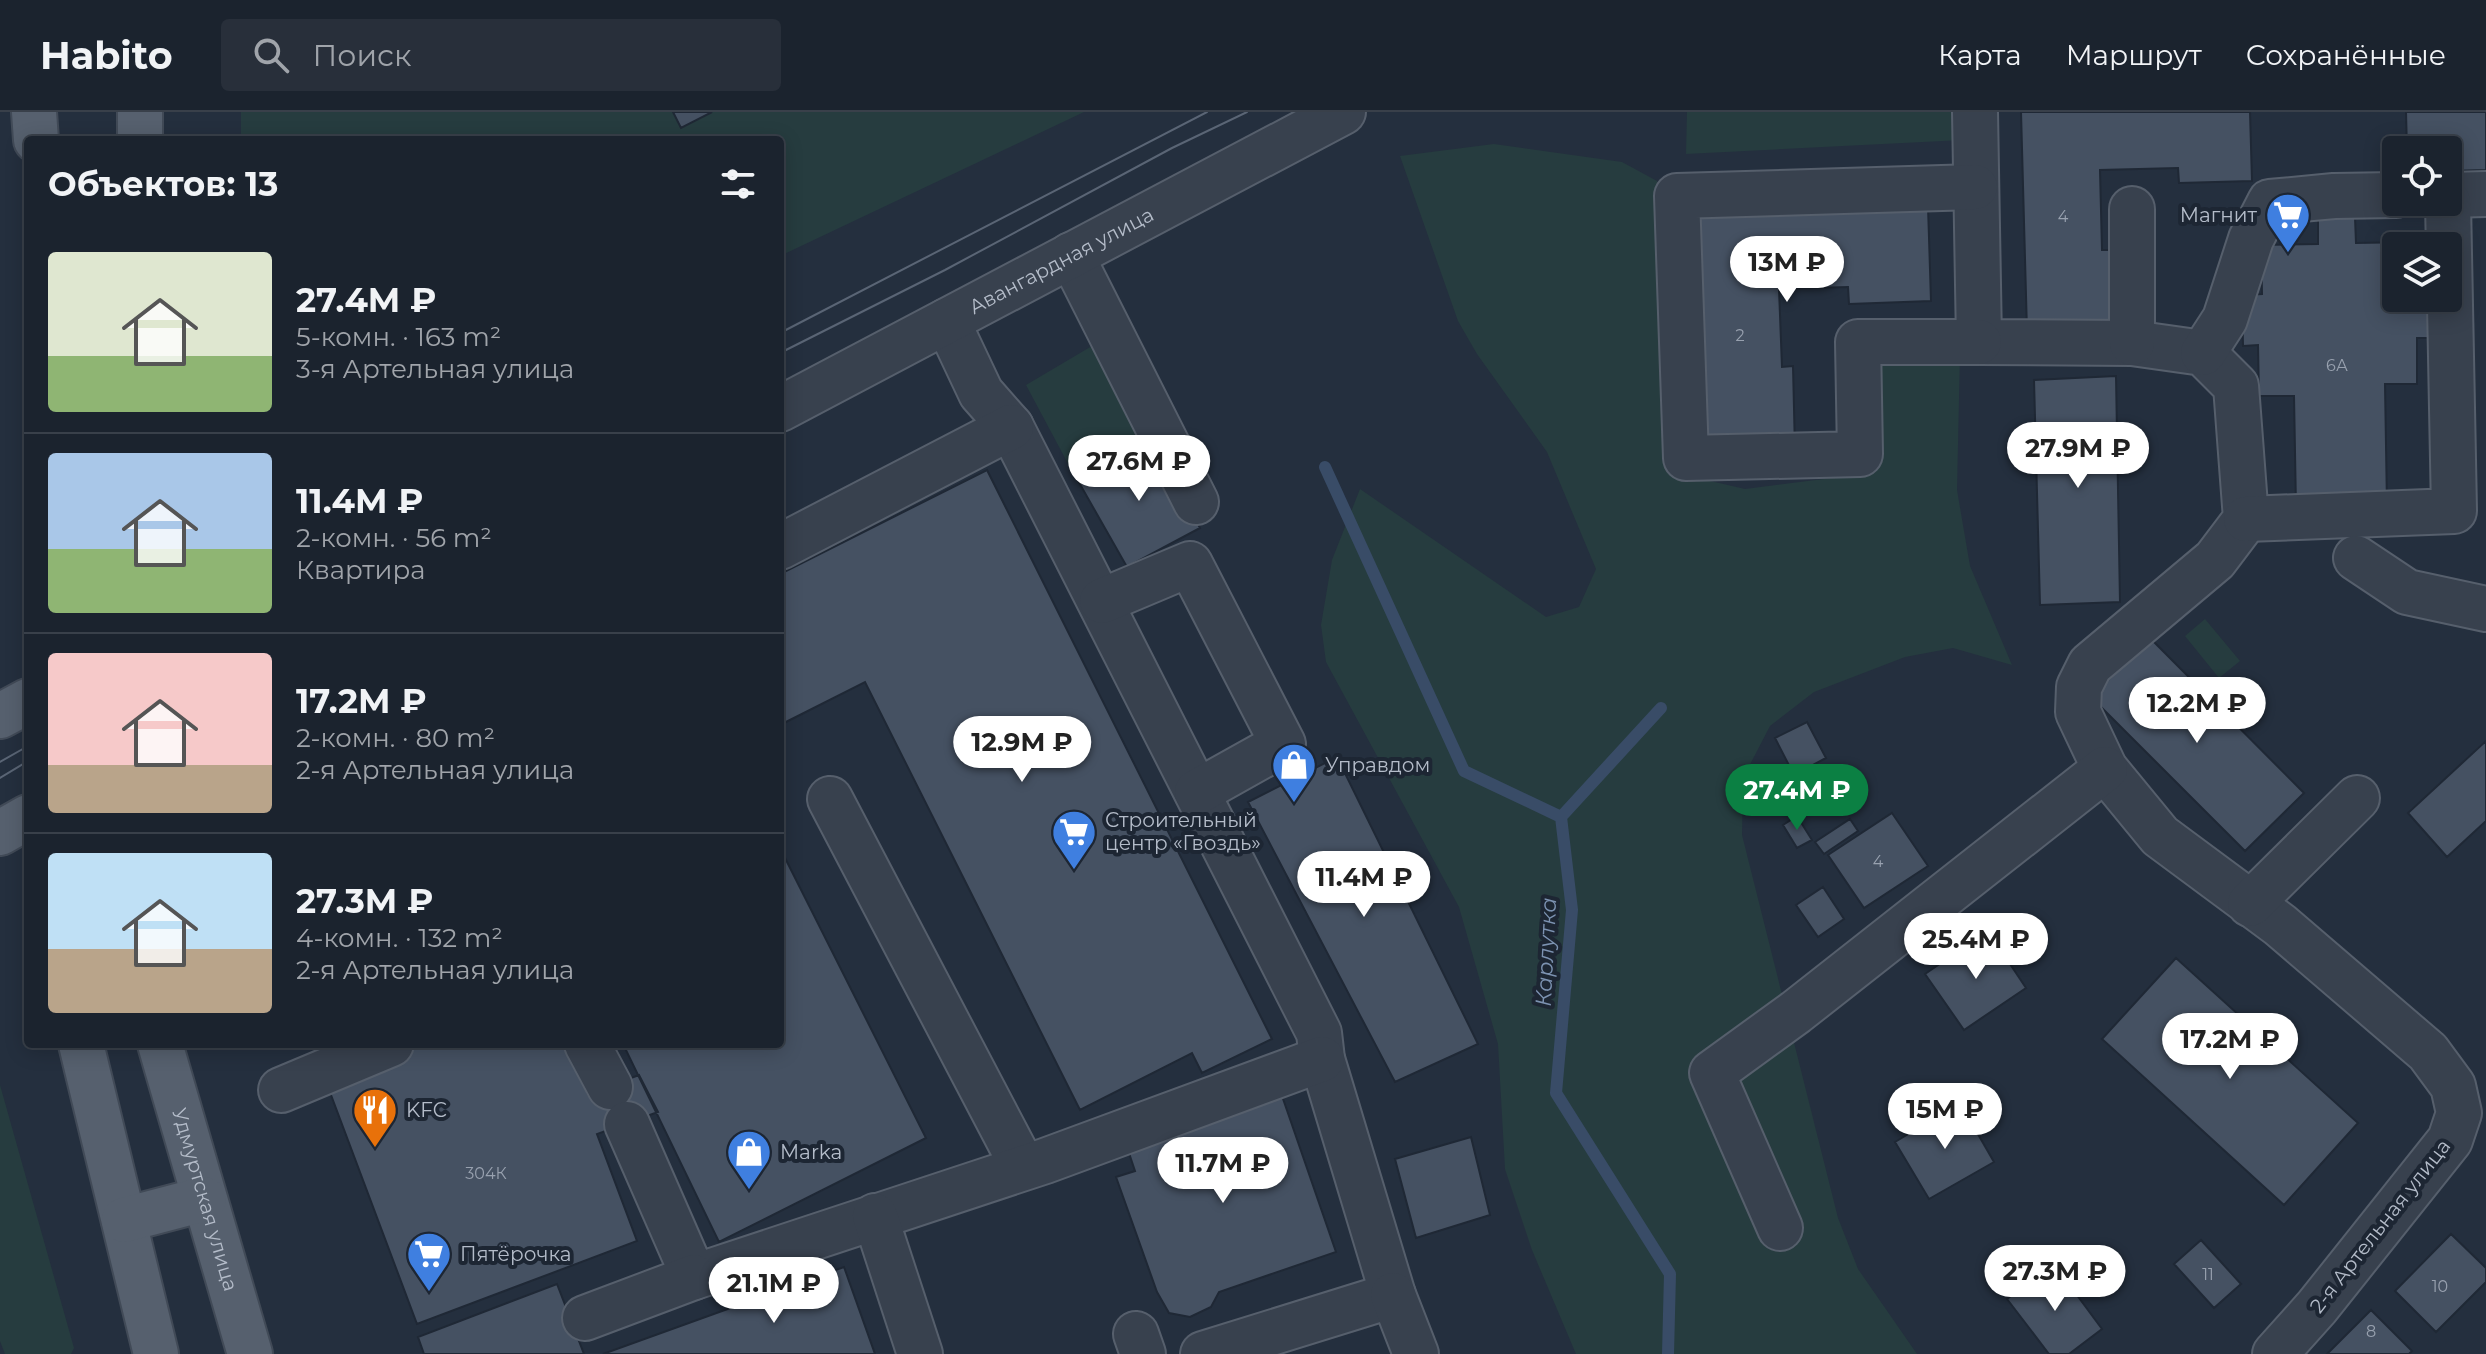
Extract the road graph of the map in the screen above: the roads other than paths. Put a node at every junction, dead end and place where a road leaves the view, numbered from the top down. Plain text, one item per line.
1 (34, 112) edge
2 (140, 112) edge
3 (1343, 112) edge
4 (1975, 112) edge
5 (36, 136) edge
6 (140, 136) edge
7 (1975, 187) junction
8 (2486, 194) edge
9 (2382, 195) edge
10 (2462, 195) edge
11 (2132, 209) dead end
12 (2448, 216) edge
13 (1071, 255) junction
14 (947, 321) junction
15 (1979, 342) junction
16 (2132, 343) junction
17 (2203, 353) junction
18 (784, 407) edge
19 (1011, 427) junction
20 (1196, 502) dead end
21 (2246, 519) junction
22 (784, 545) edge
23 (2356, 558) dead end
24 (1102, 601) junction
25 (2486, 609) edge
26 (24, 703) edge
27 (0, 716) edge
28 (2105, 769) junction
29 (1197, 792) junction
30 (2357, 798) dead end
31 (830, 799) dead end
32 (24, 819) edge
33 (0, 833) edge
34 (2250, 904) junction
35 (82, 1048) edge
36 (161, 1048) edge
37 (381, 1048) edge
38 (589, 1048) edge
39 (1322, 1059) junction
40 (281, 1090) dead end
41 (1023, 1167) junction
42 (204, 1199) junction
43 (875, 1216) junction
44 (124, 1220) junction
45 (1780, 1228) dead end
46 (694, 1277) junction
47 (1393, 1295) junction
48 (585, 1318) dead end
49 (156, 1354) edge
50 (250, 1354) edge
51 (920, 1354) edge
52 (1203, 1354) edge
53 (1416, 1354) edge
54 (2275, 1354) edge

1 - 5 main road
2 - 6 main road
3 - 13 street, Авангардная улица
4 - 7 street
7 - 15 street
7 - 15 street
8 - 10 street
9 - 17 street
11 - 16 street
12 - 21 street
13 - 14 street, Авангардная улица
13 - 20 street
14 - 18 street, Авангардная улица
14 - 19 street
15 - 16 street
16 - 17 street
17 - 21 street
19 - 22 street
19 - 24 street
21 - 28 street
23 - 25 street
24 - 29 street
24 - 29 street
26 - 27 main road
28 - 34 street
28 - 45 street
29 - 39 street
30 - 34 street
31 - 41 street
32 - 33 main road
34 - 54 street, 2-я Артельная улица
35 - 44 main road
36 - 42 main road, Удмуртская улица
37 - 40 street
38 - 46 street
39 - 41 street
39 - 47 street
41 - 43 street
42 - 44 main road
42 - 50 main road, Удмуртская улица
43 - 46 street
43 - 51 street
44 - 49 main road
46 - 48 street
47 - 52 street
47 - 53 street

